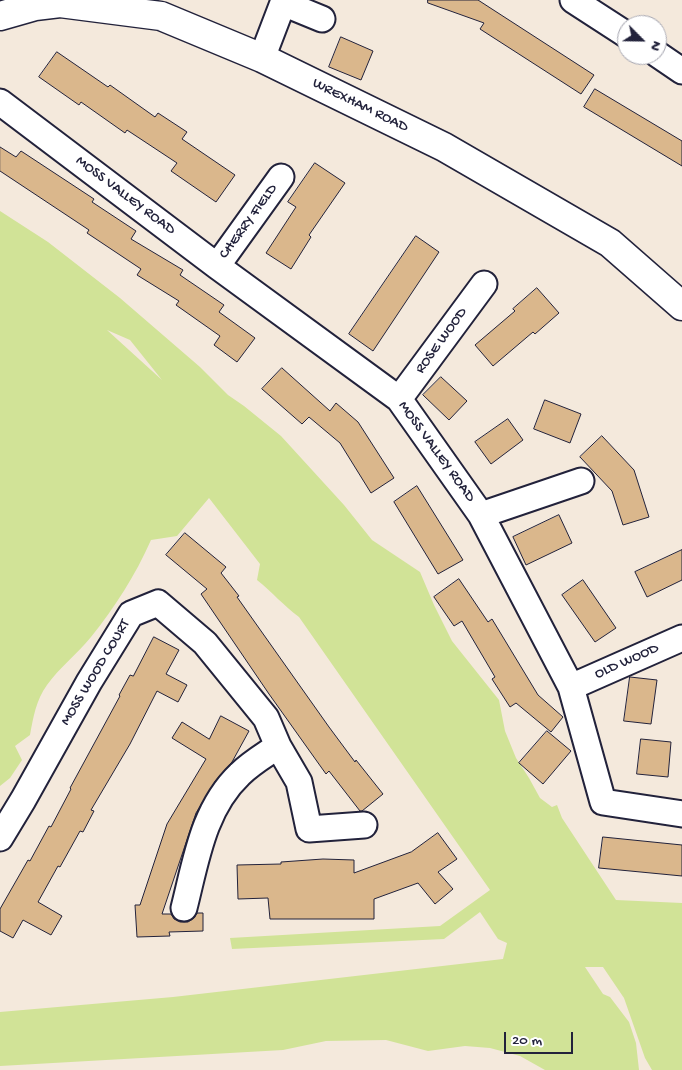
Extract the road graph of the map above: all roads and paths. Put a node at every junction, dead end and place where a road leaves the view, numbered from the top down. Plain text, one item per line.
1 (573, 0) edge
2 (280, 2) edge
3 (0, 16) edge
4 (322, 19) dead end
5 (617, 29) edge
6 (262, 58) junction
7 (667, 61) edge
8 (682, 71) edge
9 (0, 102) edge
10 (281, 178) dead end
11 (217, 266) junction
12 (484, 284) dead end
13 (682, 306) edge
14 (399, 399) junction
15 (581, 481) dead end
16 (481, 515) junction
17 (682, 638) edge
18 (571, 687) junction
19 (278, 746) junction
20 (682, 814) edge
21 (364, 825) dead end
22 (0, 838) edge
23 (184, 908) dead end

1 - 5 street
2 - 4 street
2 - 6 street
3 - 6 main road, WREXHAM ROAD
6 - 13 main road, WREXHAM ROAD
7 - 8 street
9 - 11 street, MOSS VALLEY ROAD
10 - 11 street, CHERRY FIELD
11 - 14 street, MOSS VALLEY ROAD
12 - 14 street, ROSE WOOD
14 - 16 street, MOSS VALLEY ROAD
15 - 16 street
16 - 18 street, MOSS VALLEY ROAD
17 - 18 street, OLD WOOD
18 - 20 street, MOSS VALLEY ROAD
19 - 21 street, MOSS WOOD COURT
19 - 22 street, MOSS WOOD COURT
19 - 23 street

